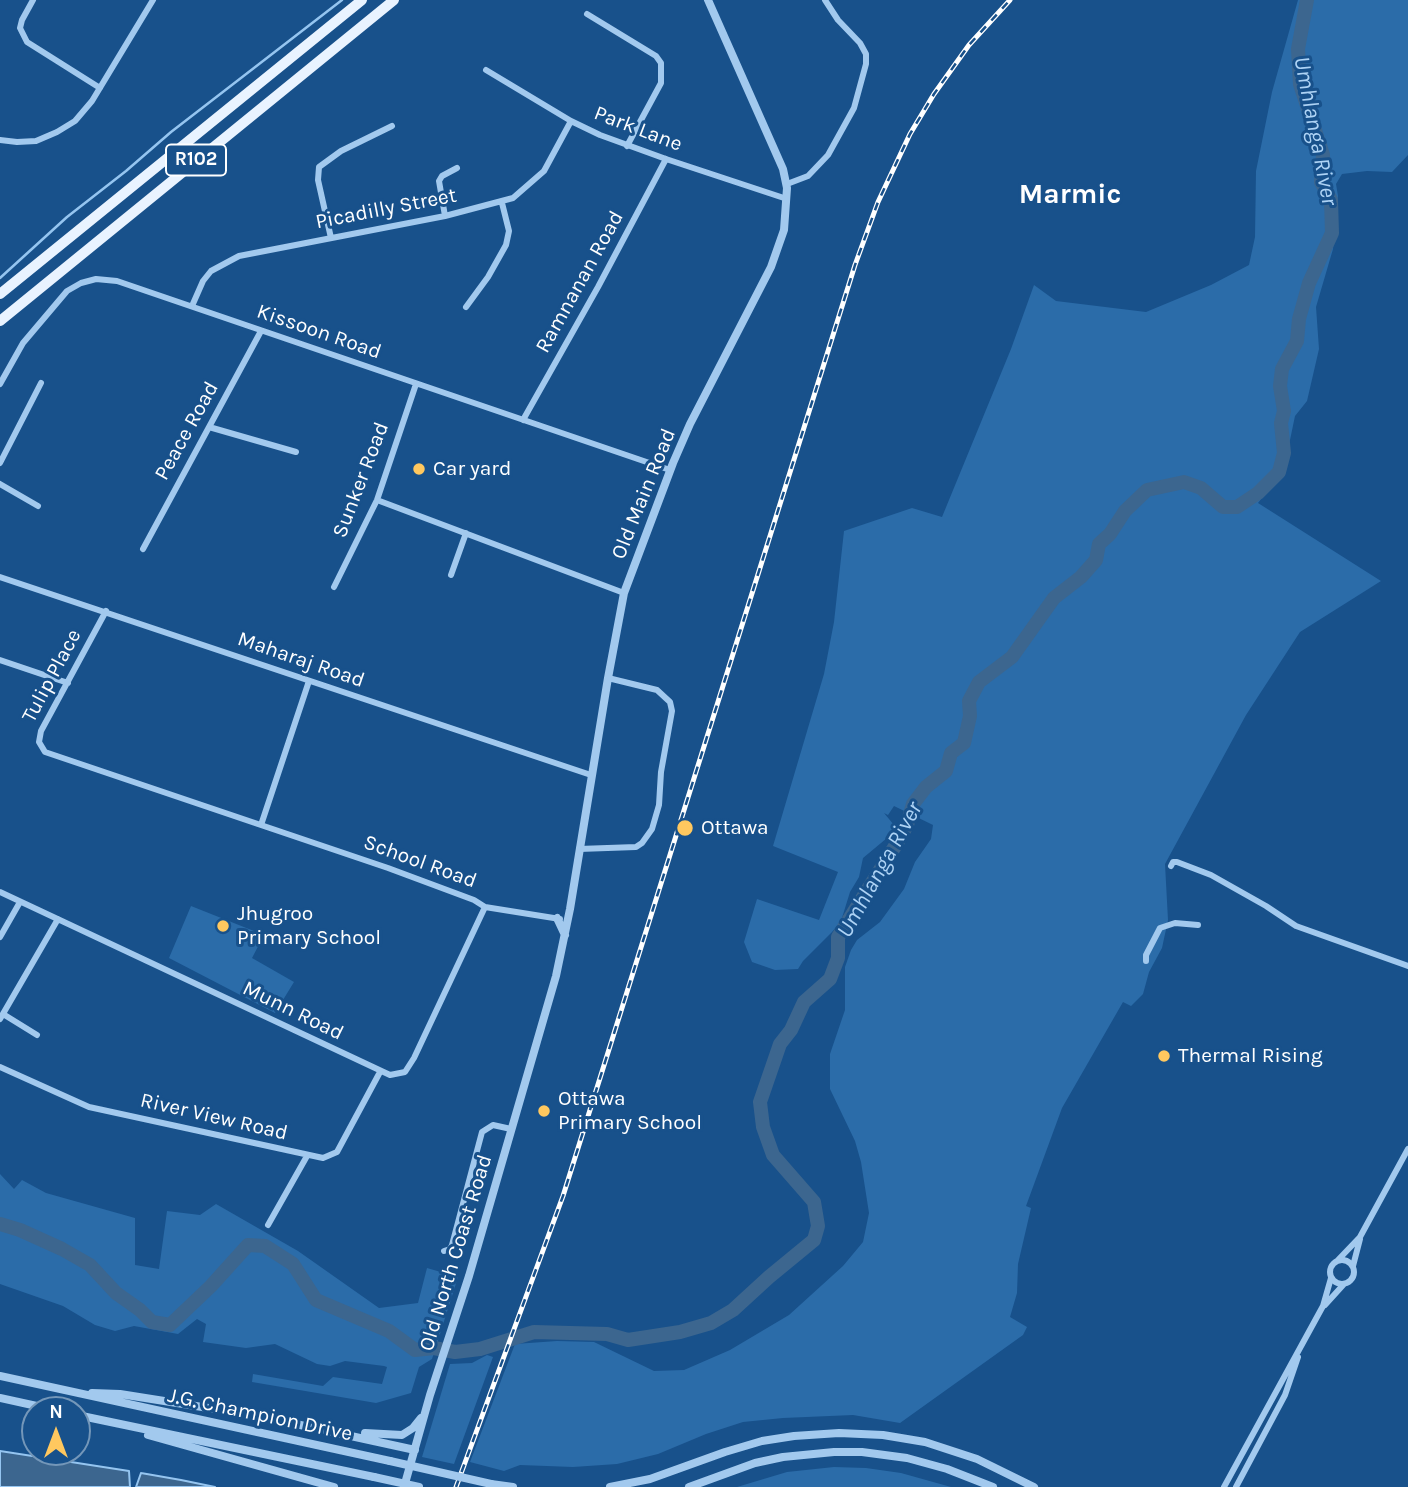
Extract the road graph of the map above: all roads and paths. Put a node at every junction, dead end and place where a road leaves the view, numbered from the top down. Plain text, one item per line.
1 (33, 0) edge
2 (153, 0) edge
3 (362, 0) edge
4 (394, 0) edge
5 (708, 0) edge
6 (825, 0) edge
7 (587, 13) dead end
8 (486, 70) dead end
9 (100, 88) junction
10 (571, 121) junction
11 (392, 125) dead end
12 (0, 140) edge
13 (627, 146) junction
14 (666, 159) junction
15 (457, 169) dead end
16 (786, 184) junction
17 (787, 199) junction
18 (502, 203) junction
19 (445, 216) junction
20 (331, 238) junction
21 (0, 294) edge
22 (192, 306) junction
23 (466, 307) dead end
24 (0, 321) edge
25 (261, 331) junction
26 (41, 383) dead end
27 (0, 384) edge
28 (416, 384) junction
29 (523, 420) junction
30 (209, 426) junction
31 (296, 452) dead end
32 (0, 463) edge
33 (670, 470) junction
34 (0, 484) edge
35 (377, 500) junction
36 (38, 506) dead end
37 (466, 533) junction
38 (143, 549) dead end
39 (451, 575) dead end
40 (0, 577) edge
41 (334, 587) dead end
42 (624, 593) junction
43 (106, 611) junction
44 (0, 660) edge
45 (608, 678) junction
46 (309, 681) junction
47 (68, 683) junction
48 (49, 754) joint
49 (591, 775) junction
50 (261, 825) junction
51 (579, 849) junction
52 (1171, 866) dead end
53 (0, 892) edge
54 (20, 902) junction
55 (485, 907) junction
56 (557, 918) junction
57 (58, 919) junction
58 (568, 920) junction
59 (1198, 925) dead end
60 (565, 934) junction
61 (0, 937) edge
62 (1146, 961) dead end
63 (1408, 966) edge
64 (1, 1016) edge
65 (541, 1030) joint
66 (37, 1035) dead end
67 (0, 1067) edge
68 (380, 1072) junction
69 (511, 1129) junction
70 (1408, 1149) edge
71 (307, 1156) junction
72 (268, 1225) dead end
73 (1360, 1237) junction
74 (444, 1251) dead end
75 (1338, 1261) junction
76 (1353, 1266) junction
77 (1331, 1278) junction
78 (1344, 1284) junction
79 (1323, 1306) junction
80 (1298, 1355) junction
81 (0, 1376) edge
82 (78, 1393) junction
83 (430, 1395) junction
84 (0, 1398) edge
85 (21, 1403) edge
86 (91, 1418) edge
87 (128, 1426) junction
88 (342, 1432) junction
89 (415, 1450) junction
90 (334, 1487) edge
91 (404, 1487) edge
92 (419, 1487) edge
93 (513, 1487) edge
94 (610, 1487) edge
95 (689, 1487) edge
96 (993, 1487) edge
97 (1034, 1487) edge
98 (1224, 1487) edge
99 (1236, 1487) edge

1 - 9 street
2 - 9 street
3 - 21 main road, R102
4 - 24 main road, R102
5 - 16 street, Old Main Road
6 - 16 street
7 - 13 street
8 - 10 street, Park Lane
9 - 12 street
10 - 13 street, Park Lane
10 - 18 street, Picadilly Street
11 - 20 street
13 - 14 street, Park Lane
14 - 17 street, Park Lane
14 - 29 street, Ramnanan Road
15 - 19 street
16 - 17 street, Old Main Road
17 - 33 street, Old Main Road
18 - 19 street, Picadilly Street
18 - 23 street
19 - 20 street, Picadilly Street
20 - 22 street, Picadilly Street
22 - 25 street, Kissoon Road
22 - 27 street, Kissoon Road
25 - 28 street, Kissoon Road
25 - 30 street, Peace Road
26 - 32 street
28 - 29 street, Kissoon Road
28 - 35 street, Sunker Road
29 - 33 street, Kissoon Road
30 - 31 street
30 - 38 street, Peace Road
33 - 42 street, Old Main Road
34 - 36 street
35 - 37 street
35 - 41 street, Sunker Road
37 - 39 street
37 - 42 street
40 - 43 street, Maharaj Road
42 - 45 street, Old Main Road
43 - 46 street, Maharaj Road
43 - 47 street, Tulip Place
44 - 47 street
45 - 49 street, Old Main Road
45 - 51 street
46 - 49 street, Maharaj Road
46 - 50 street
47 - 48 street, Tulip Place
48 - 50 street, School Road
49 - 51 street, Old Main Road
50 - 55 street, School Road
51 - 58 street, Old Main Road
52 - 63 street
53 - 54 street, Munn Road
54 - 57 street, Munn Road
54 - 61 street
55 - 56 street, School Road
55 - 68 street
56 - 58 street, School Road
56 - 60 street
57 - 64 street
57 - 68 street, Munn Road
58 - 60 street, Old Main Road
59 - 62 street
60 - 65 street, Old Main Road
64 - 66 street
65 - 69 street, Old North Coast Road
67 - 71 street, River View Road
68 - 71 street, River View Road
69 - 74 street
69 - 83 street, Old North Coast Road
70 - 73 street
71 - 72 street
73 - 75 street
73 - 76 street
75 - 76 street
75 - 77 street
76 - 78 street
77 - 78 street
77 - 79 street
78 - 79 street
79 - 80 street
80 - 98 street
80 - 99 street
81 - 82 street, J.G. Champion Drive
82 - 88 street
82 - 93 street, J.G. Champion Drive, bridge
83 - 88 street
83 - 89 street, Old North Coast Road
84 - 85 street
86 - 87 street, J.G. Champion Drive
87 - 90 street
87 - 92 street, J.G. Champion Drive, bridge
88 - 89 street
89 - 91 street, Old North Coast Road
94 - 97 street
95 - 96 street

